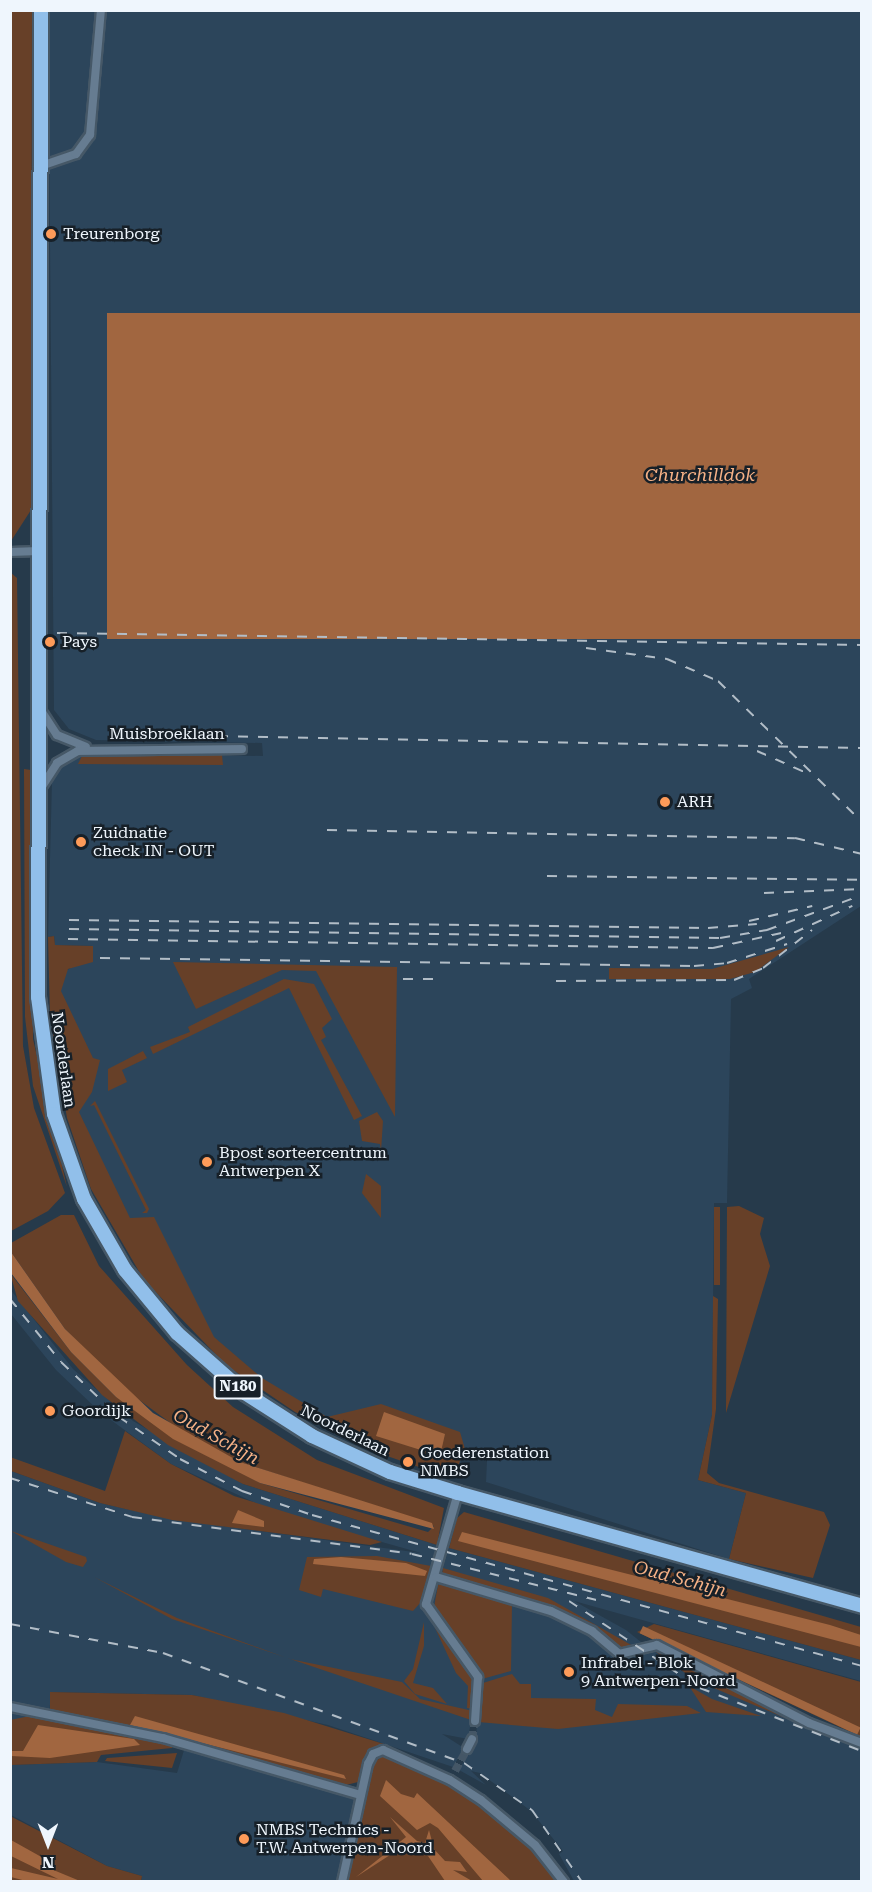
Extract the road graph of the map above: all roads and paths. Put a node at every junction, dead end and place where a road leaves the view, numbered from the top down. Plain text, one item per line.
1 (41, 10) edge
2 (101, 10) edge
3 (38, 167) junction
4 (39, 551) junction
5 (10, 552) edge
6 (40, 709) junction
7 (92, 748) junction
8 (242, 749) dead end
9 (40, 788) junction
10 (458, 1493) junction
11 (436, 1576) junction
12 (861, 1606) edge
13 (10, 1707) edge
14 (475, 1721) tunnel mouth
15 (472, 1739) tunnel mouth
16 (861, 1743) edge
17 (468, 1749) tunnel mouth
18 (455, 1771) tunnel mouth
19 (450, 1780) junction
20 (361, 1795) junction
21 (342, 1881) edge
22 (564, 1881) edge

1 - 3 main road, Noorderlaan / N180
2 - 3 street
3 - 4 main road, Noorderlaan / N180
4 - 5 street
4 - 6 main road, Noorderlaan / N180
6 - 7 street, Muisbroeklaan
6 - 9 main road, Noorderlaan / N180
7 - 8 street, Muisbroeklaan
7 - 9 street, Muisbroeklaan
9 - 10 main road, Noorderlaan / N180
10 - 11 street
10 - 12 main road, Noorderlaan / N180
11 - 14 street
11 - 16 street
13 - 20 street
15 - 17 street
18 - 19 street
19 - 20 street
19 - 22 street
20 - 21 street

